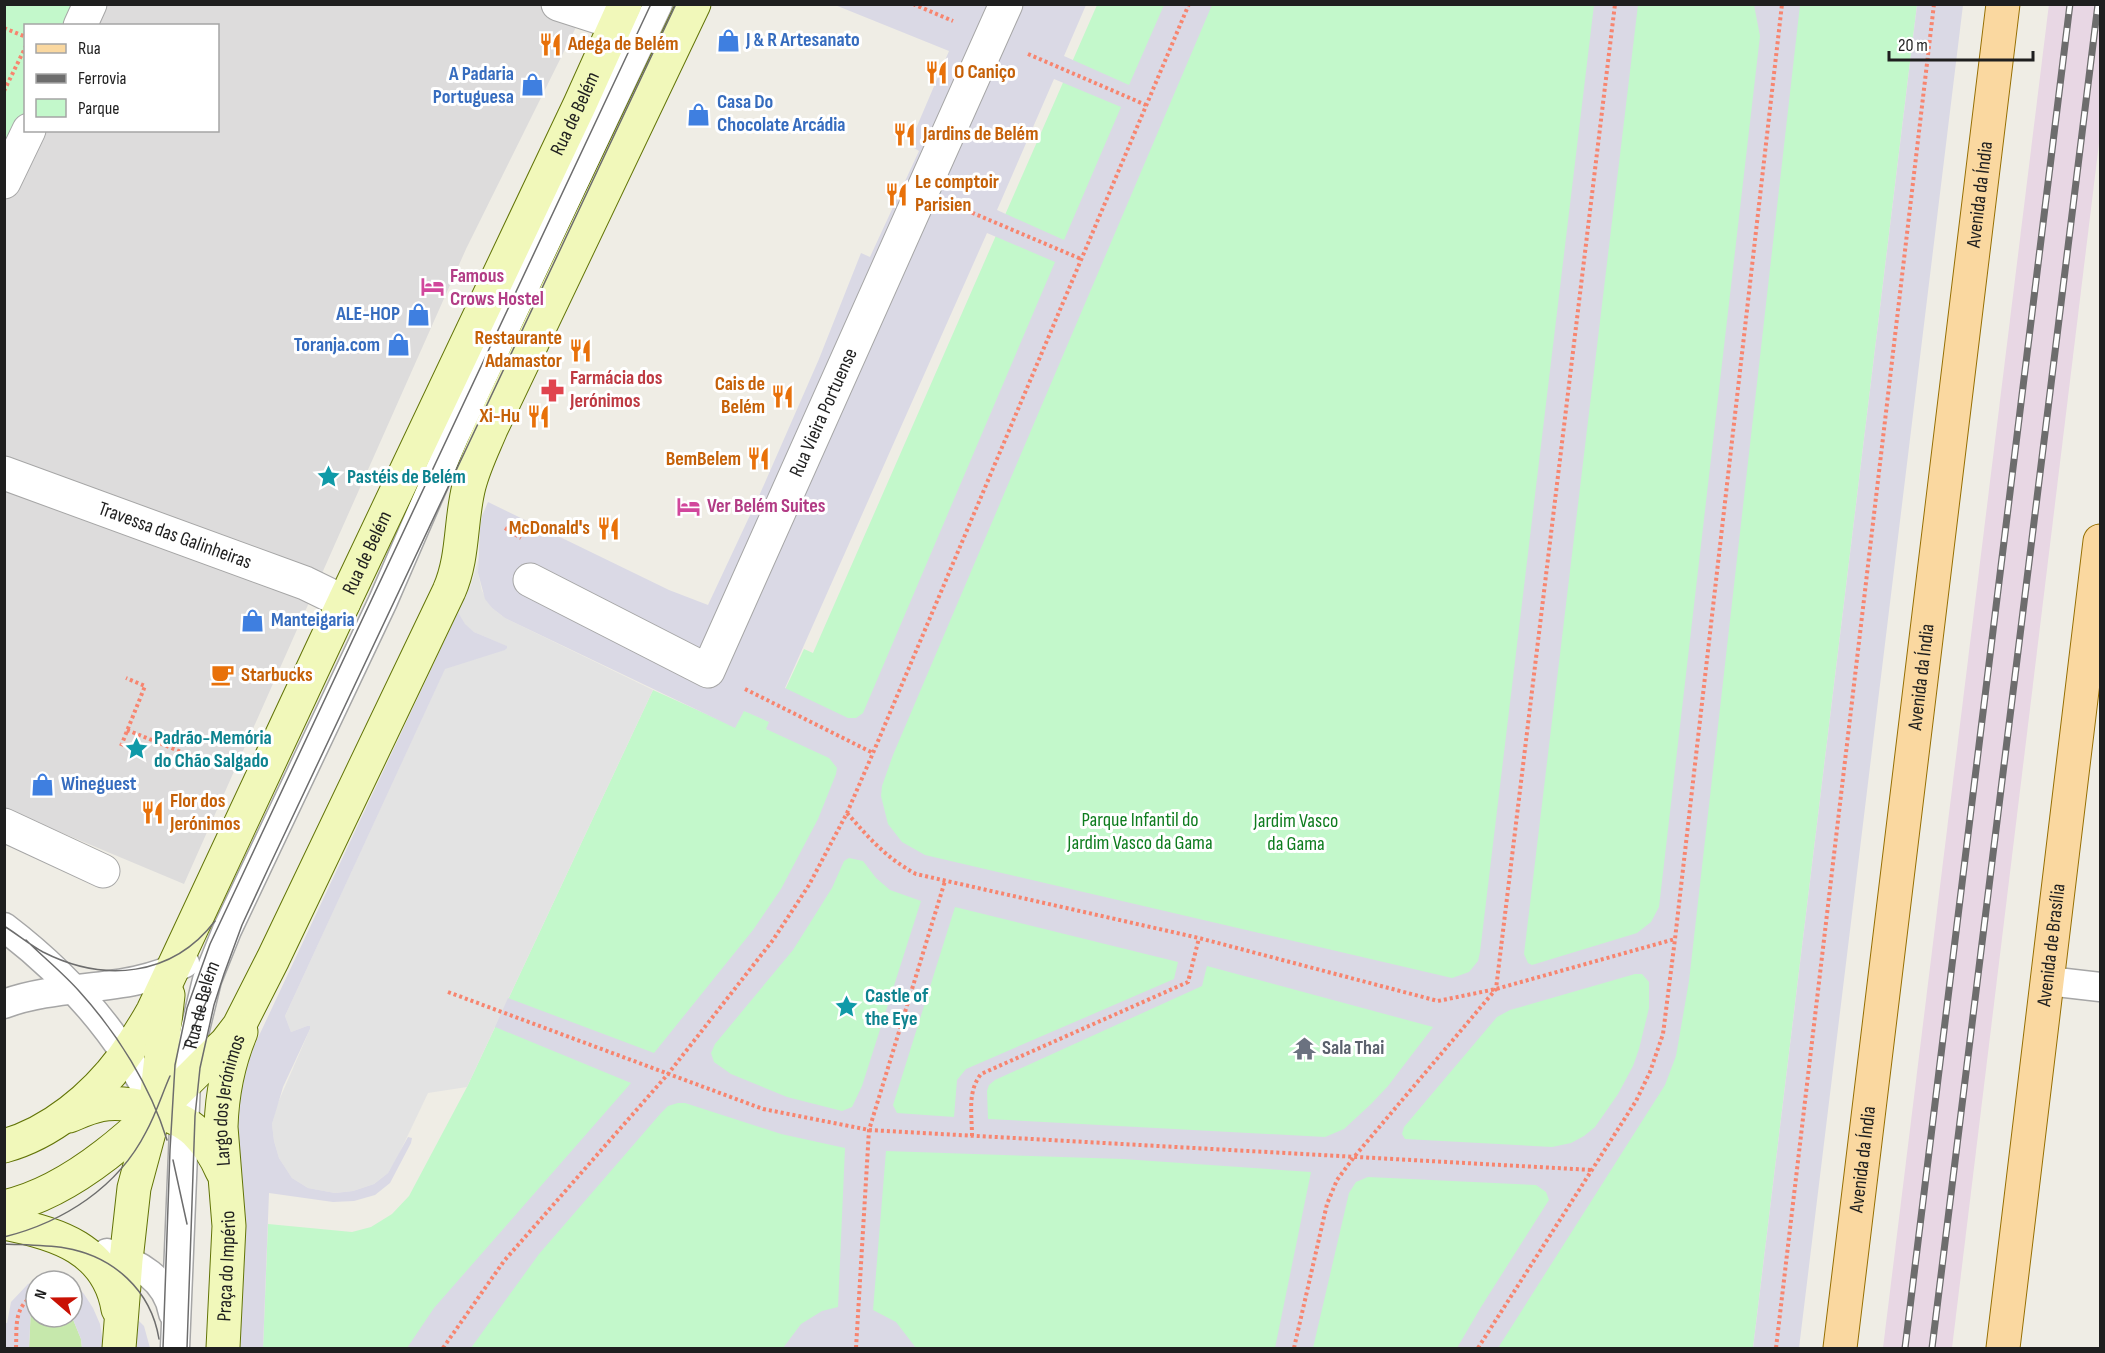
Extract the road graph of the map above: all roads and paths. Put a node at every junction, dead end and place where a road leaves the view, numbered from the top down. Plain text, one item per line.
1 (90, 4) edge
2 (558, 4) edge
3 (658, 4) edge
4 (694, 4) edge
5 (1006, 4) edge
6 (1189, 4) edge
7 (1615, 4) edge
8 (1782, 4) edge
9 (1934, 4) edge
10 (2003, 4) edge
11 (621, 14) edge
12 (81, 24) edge
13 (4, 28) edge
14 (24, 36) edge
15 (24, 50) edge
16 (4, 91) edge
17 (28, 132) edge
18 (4, 182) edge
19 (923, 192) junction
20 (1081, 260) junction
21 (491, 429) junction
22 (4, 473) edge
23 (411, 540) junction
24 (2100, 541) edge
25 (530, 580) dead end
26 (344, 602) junction
27 (708, 671) junction
28 (126, 678) dead end
29 (127, 730) junction
30 (121, 746) dead end
31 (177, 750) dead end
32 (873, 753) junction
33 (847, 813) junction
34 (4, 825) edge
35 (258, 864) junction
36 (103, 871) dead end
37 (945, 881) junction
38 (4, 927) edge
39 (1199, 938) junction
40 (1675, 939) junction
41 (273, 959) junction
42 (173, 970) junction
43 (2048, 981) junction
44 (2100, 987) edge
45 (1496, 989) junction
46 (76, 990) junction
47 (448, 992) dead end
48 (4, 1004) edge
49 (125, 1055) junction
50 (668, 1074) junction
51 (186, 1081) junction
52 (169, 1117) junction
53 (51, 1126) junction
54 (869, 1130) junction
55 (972, 1136) junction
56 (4, 1146) edge
57 (1354, 1157) junction
58 (1592, 1170) junction
59 (227, 1184) junction
60 (4, 1207) edge
61 (4, 1223) edge
62 (66, 1242) junction
63 (126, 1260) junction
64 (24, 1302) edge
65 (175, 1336) edge
66 (119, 1347) edge
67 (16, 1348) edge
68 (223, 1348) edge
69 (443, 1348) edge
70 (856, 1348) edge
71 (1294, 1348) edge
72 (1478, 1348) edge
73 (1776, 1348) edge
74 (1840, 1348) edge
75 (2004, 1348) edge

1 - 12 street
2 - 11 street
3 - 23 lane, Rua de Belém
4 - 21 main road, Rua de Belém
5 - 19 street, Rua Vieira Portuense
6 - 20 path
7 - 45 path
8 - 40 path
9 - 73 path
10 - 74 main road, Avenida da Índia
11 - 26 main road, Rua de Belém
13 - 14 path
15 - 16 path
17 - 18 street
19 - 20 path
19 - 27 street, Rua Vieira Portuense
20 - 32 path
21 - 23 lane, Rua de Belém
21 - 41 main road, Rua de Belém
22 - 26 street, Travessa das Galinheiras
23 - 35 lane, Rua de Belém
24 - 43 main road, Avenida de Brasília
25 - 27 street
26 - 42 main road, Rua de Belém
27 - 32 path
28 - 29 path
29 - 30 path
29 - 31 path
32 - 33 path
33 - 37 path
33 - 50 path
34 - 36 street
35 - 42 lane
35 - 51 lane, Rua de Belém
37 - 39 path
37 - 54 path
38 - 46 lane
39 - 45 path
39 - 55 path
40 - 45 path
40 - 58 path
41 - 51 main road, Largo dos Jerónimos
41 - 59 main road, Largo dos Jerónimos
42 - 46 lane
42 - 49 main road
42 - 52 main road
43 - 44 lane
43 - 75 main road, Avenida de Brasília
45 - 57 path
46 - 48 lane
46 - 49 lane
47 - 50 path
49 - 52 lane
49 - 53 main road
50 - 54 path
50 - 69 path
51 - 52 main road, Largo dos Jerónimos
52 - 53 main road
52 - 59 main road
52 - 60 main road, Largo dos Jerónimos
52 - 63 main road
52 - 65 lane
53 - 56 main road
54 - 55 path
54 - 70 path
55 - 57 path
57 - 58 path
57 - 71 path
58 - 72 path
59 - 68 main road, Praça do Império
61 - 62 main road
62 - 63 lane
62 - 66 main road
63 - 65 lane
63 - 66 main road
64 - 67 path

